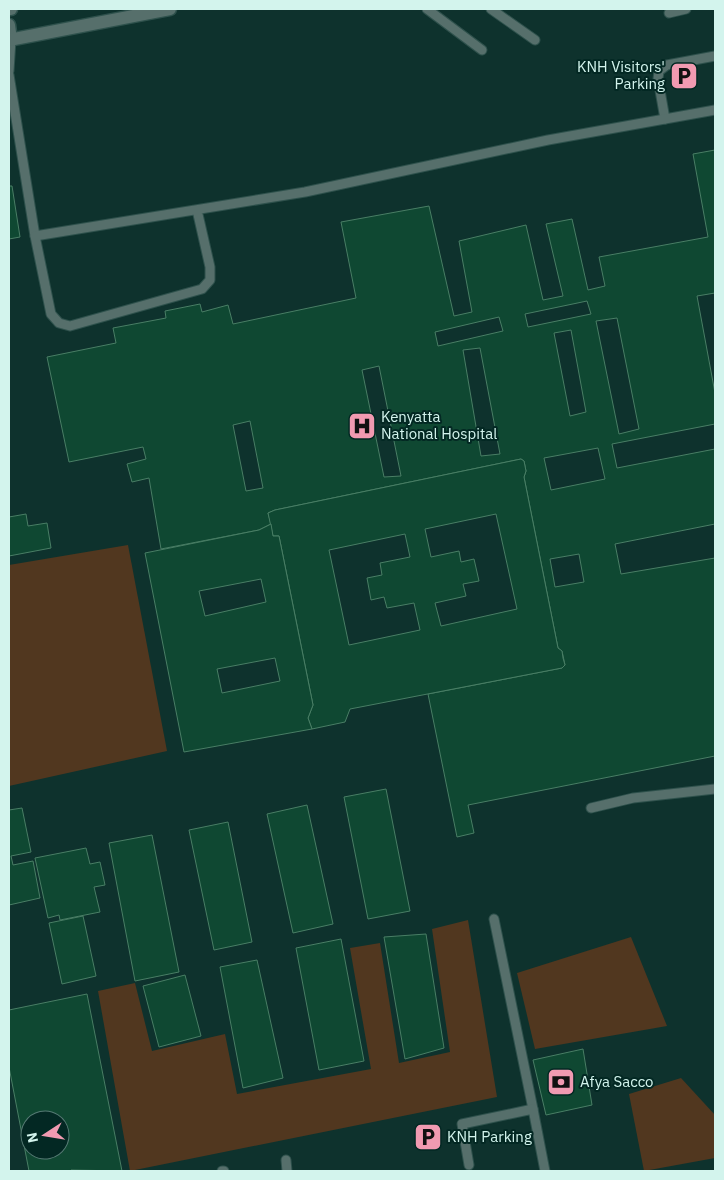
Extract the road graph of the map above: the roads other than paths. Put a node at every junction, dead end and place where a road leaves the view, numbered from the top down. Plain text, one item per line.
1 (170, 9) edge
2 (426, 9) edge
3 (492, 9) edge
4 (686, 9) edge
5 (669, 13) dead end
6 (9, 26) edge
7 (10, 40) edge
8 (534, 40) dead end
9 (482, 50) dead end
10 (715, 56) edge
11 (9, 71) edge
12 (9, 75) edge
13 (715, 110) edge
14 (665, 119) junction
15 (197, 210) junction
16 (34, 236) junction
17 (715, 789) edge
18 (591, 808) dead end
19 (494, 919) dead end
20 (533, 1109) junction
21 (286, 1160) dead end
22 (469, 1165) dead end
23 (287, 1171) edge
24 (545, 1171) edge

1 - 7 street
2 - 9 lane
3 - 8 lane
4 - 5 lane
6 - 7 street
7 - 11 lane
10 - 14 lane
12 - 16 lane
13 - 14 lane
14 - 15 lane
15 - 16 lane
15 - 16 lane
17 - 18 lane
19 - 20 lane
20 - 22 lane
20 - 24 lane
21 - 23 lane

